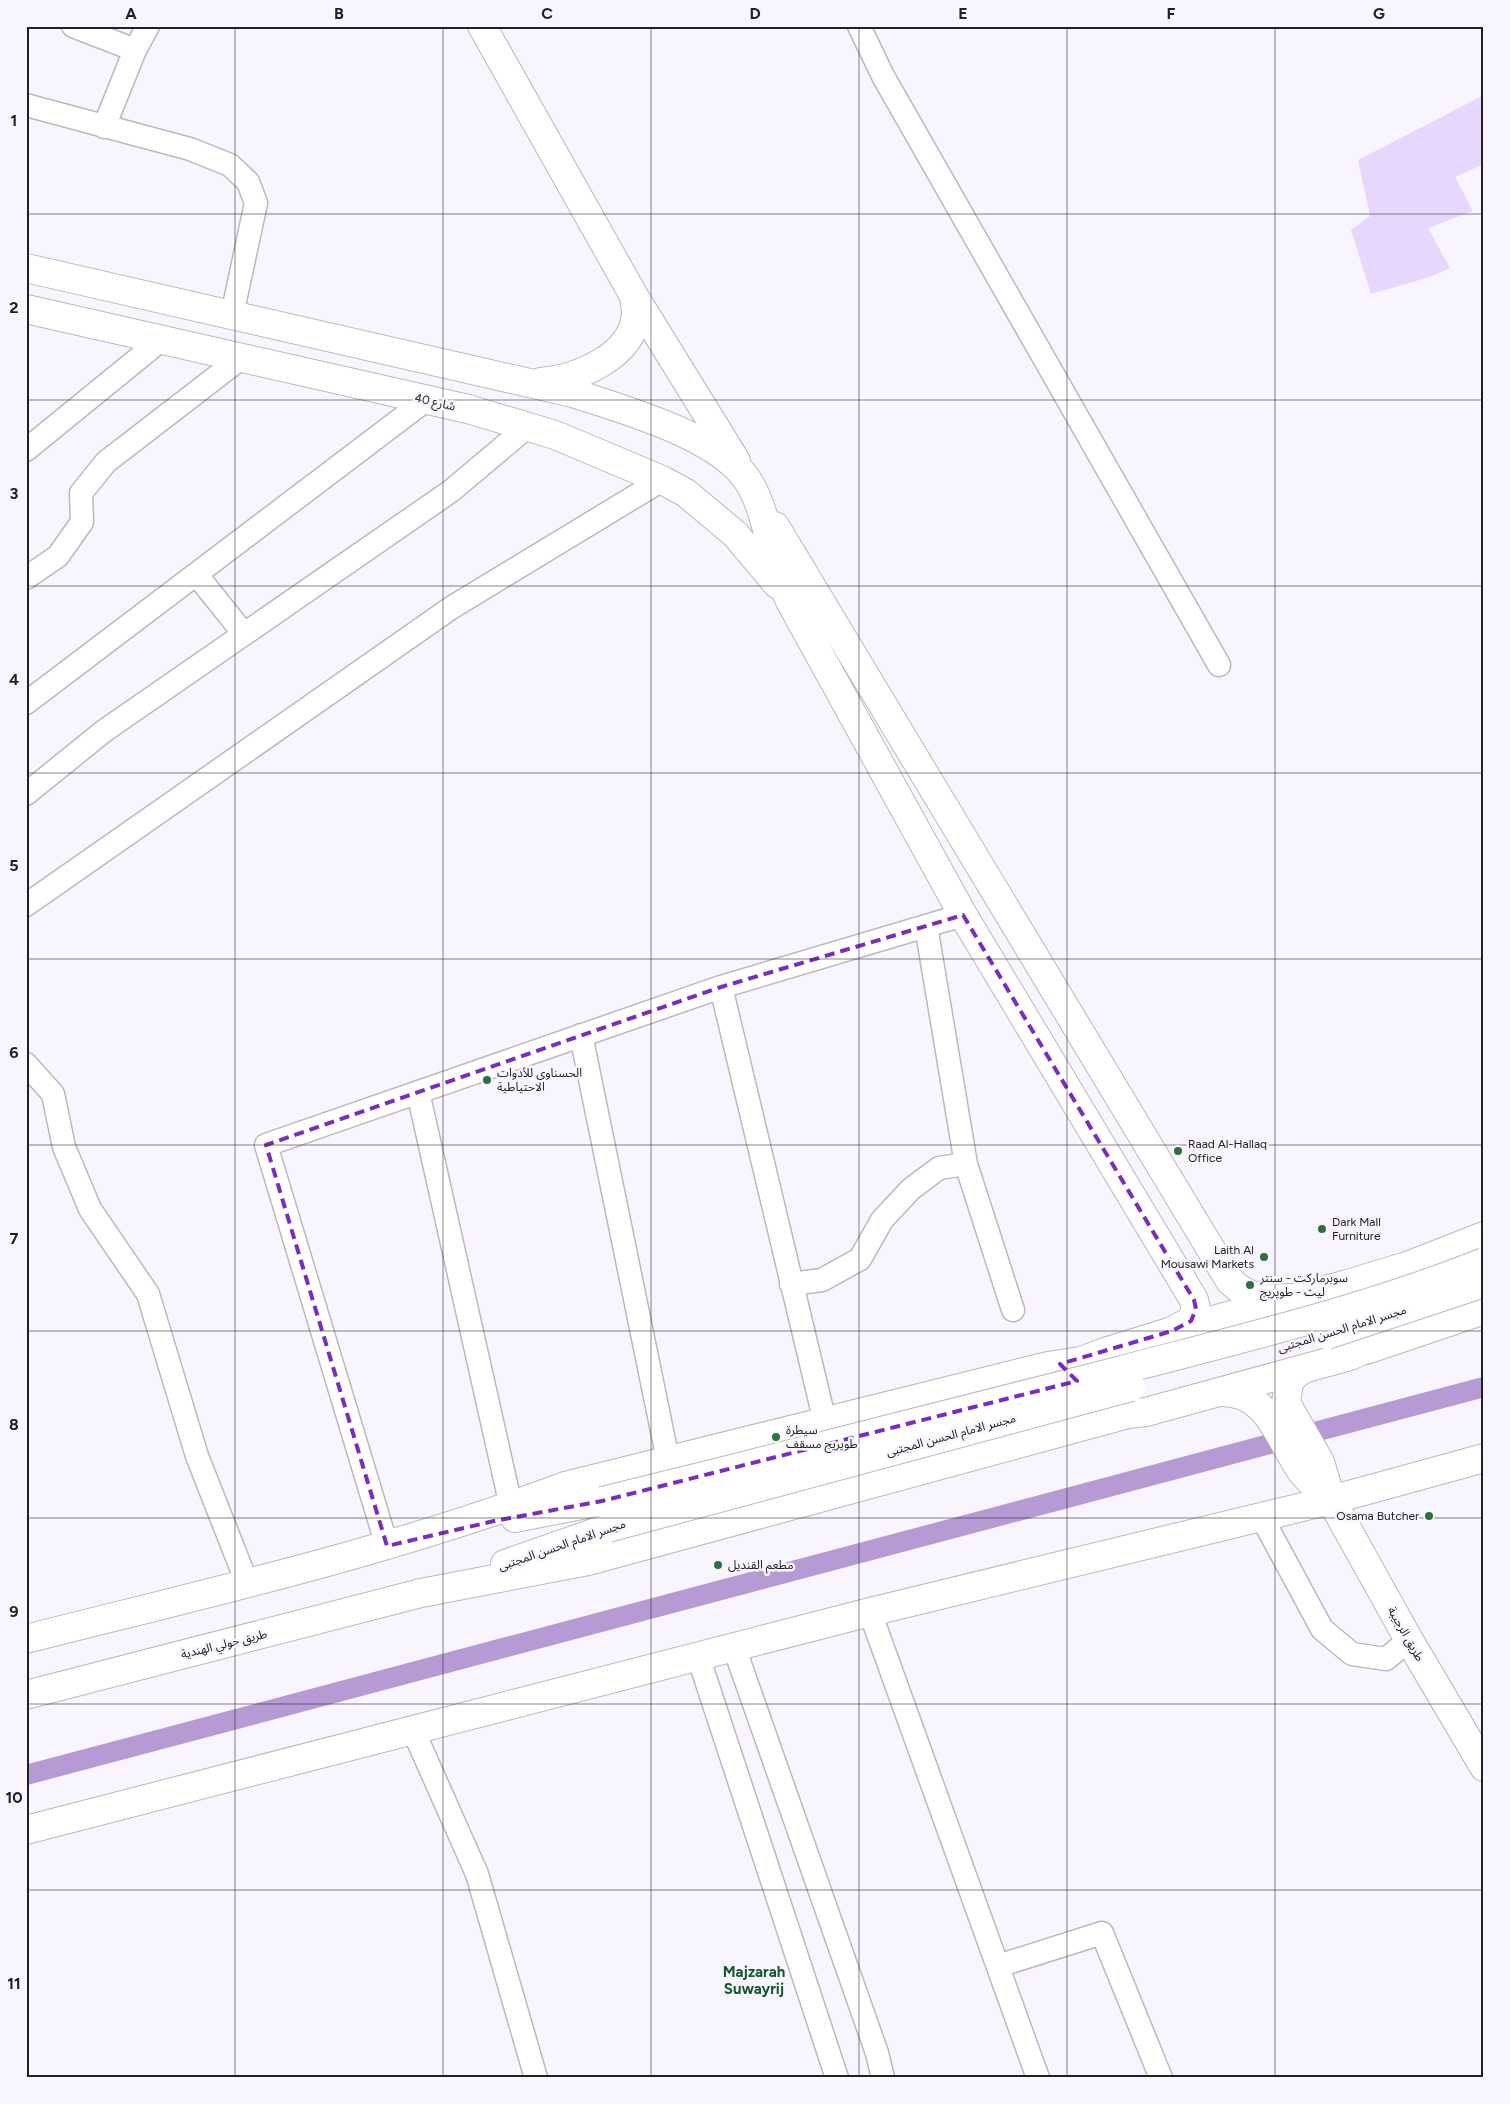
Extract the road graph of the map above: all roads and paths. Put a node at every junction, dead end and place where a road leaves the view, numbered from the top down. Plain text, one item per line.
1 (73, 26) edge
2 (148, 26) edge
3 (482, 26) edge
4 (859, 26) edge
5 (135, 50) junction
6 (26, 105) edge
7 (104, 127) junction
8 (26, 268) edge
9 (634, 296) junction
10 (26, 309) edge
11 (232, 315) junction
12 (161, 340) junction
13 (241, 358) junction
14 (530, 382) junction
15 (426, 400) junction
16 (527, 427) junction
17 (26, 450) edge
18 (662, 480) junction
19 (750, 484) junction
20 (196, 574) junction
21 (26, 578) edge
22 (791, 603) junction
23 (244, 634) junction
24 (1219, 665) dead end
25 (26, 703) edge
26 (26, 794) edge
27 (26, 905) edge
28 (963, 915) junction
29 (926, 926) junction
30 (721, 987) junction
31 (580, 1035) junction
32 (26, 1064) edge
33 (418, 1092) junction
34 (966, 1164) junction
35 (1484, 1236) edge
36 (1484, 1262) edge
37 (1403, 1267) junction
38 (1484, 1283) edge
39 (791, 1284) junction
40 (1344, 1285) junction
41 (1290, 1298) junction
42 (1013, 1310) dead end
43 (1484, 1310) edge
44 (1172, 1331) junction
45 (1420, 1332) junction
46 (1366, 1350) junction
47 (1108, 1351) junction
48 (1048, 1366) junction
49 (1306, 1368) junction
50 (1217, 1392) junction
51 (1277, 1409) junction
52 (1128, 1414) junction
53 (824, 1422) junction
54 (1069, 1430) junction
55 (1484, 1458) edge
56 (668, 1460) junction
57 (1331, 1500) junction
58 (511, 1506) junction
59 (1261, 1516) junction
60 (416, 1538) junction
61 (387, 1546) junction
62 (246, 1583) junction
63 (421, 1594) junction
64 (870, 1612) junction
65 (26, 1639) edge
66 (1409, 1640) junction
67 (734, 1647) junction
68 (698, 1656) junction
69 (26, 1695) edge
70 (413, 1730) junction
71 (1481, 1755) edge
72 (26, 1830) edge
73 (998, 1966) junction
74 (534, 2077) edge
75 (837, 2078) edge
76 (883, 2078) edge
77 (1038, 2078) edge
78 (1161, 2078) edge

1 - 5 street
2 - 5 street
3 - 9 main road
4 - 24 street
5 - 7 street
6 - 7 street
7 - 11 street
8 - 11 main road
9 - 14 main road
9 - 19 main road
10 - 12 main road, شارع 40
11 - 14 main road
12 - 13 main road, شارع 40
12 - 17 street
13 - 15 main road, شارع 40
13 - 21 street
14 - 19 main road
15 - 16 main road, شارع 40
15 - 20 street
16 - 18 main road, شارع 40
16 - 23 street
18 - 22 main road, شارع 40
18 - 27 street
19 - 22 main road
19 - 41 main road
20 - 23 street
20 - 25 street
22 - 28 main road
23 - 26 street
28 - 29 street
28 - 44 main road
29 - 30 street
29 - 34 street
30 - 31 street
30 - 39 street
31 - 33 street
31 - 56 street
32 - 62 street
33 - 58 street
33 - 61 street
34 - 39 street
34 - 42 street
35 - 37 main road
36 - 60 main road, مجسر الامام الحسن المجتبى, bridge
37 - 40 main road
37 - 45 main road
38 - 63 main road, مجسر الامام الحسن المجتبى, bridge
39 - 53 street
40 - 41 main road
40 - 46 main road
41 - 44 main road
43 - 45 main road
44 - 47 main road
45 - 46 main road
46 - 49 main road
47 - 48 main road
47 - 52 main road
48 - 53 main road
48 - 54 main road
49 - 50 main road
49 - 51 main road
50 - 51 main road
50 - 52 main road
51 - 57 main road, طريق الرجيبة
52 - 54 main road
53 - 56 main road
54 - 63 main road
55 - 57 main road
56 - 58 main road
57 - 59 main road
57 - 66 main road, طريق الرجيبة
58 - 60 main road
59 - 64 main road
59 - 66 street
60 - 61 main road
61 - 62 main road
62 - 65 main road
63 - 69 main road, طريق حولي الهندية
64 - 67 main road
64 - 73 street
66 - 71 main road, طريق الرجيبة
67 - 68 main road
67 - 76 street
68 - 70 main road
68 - 75 street
70 - 72 main road
70 - 74 street
73 - 77 street
73 - 78 street

